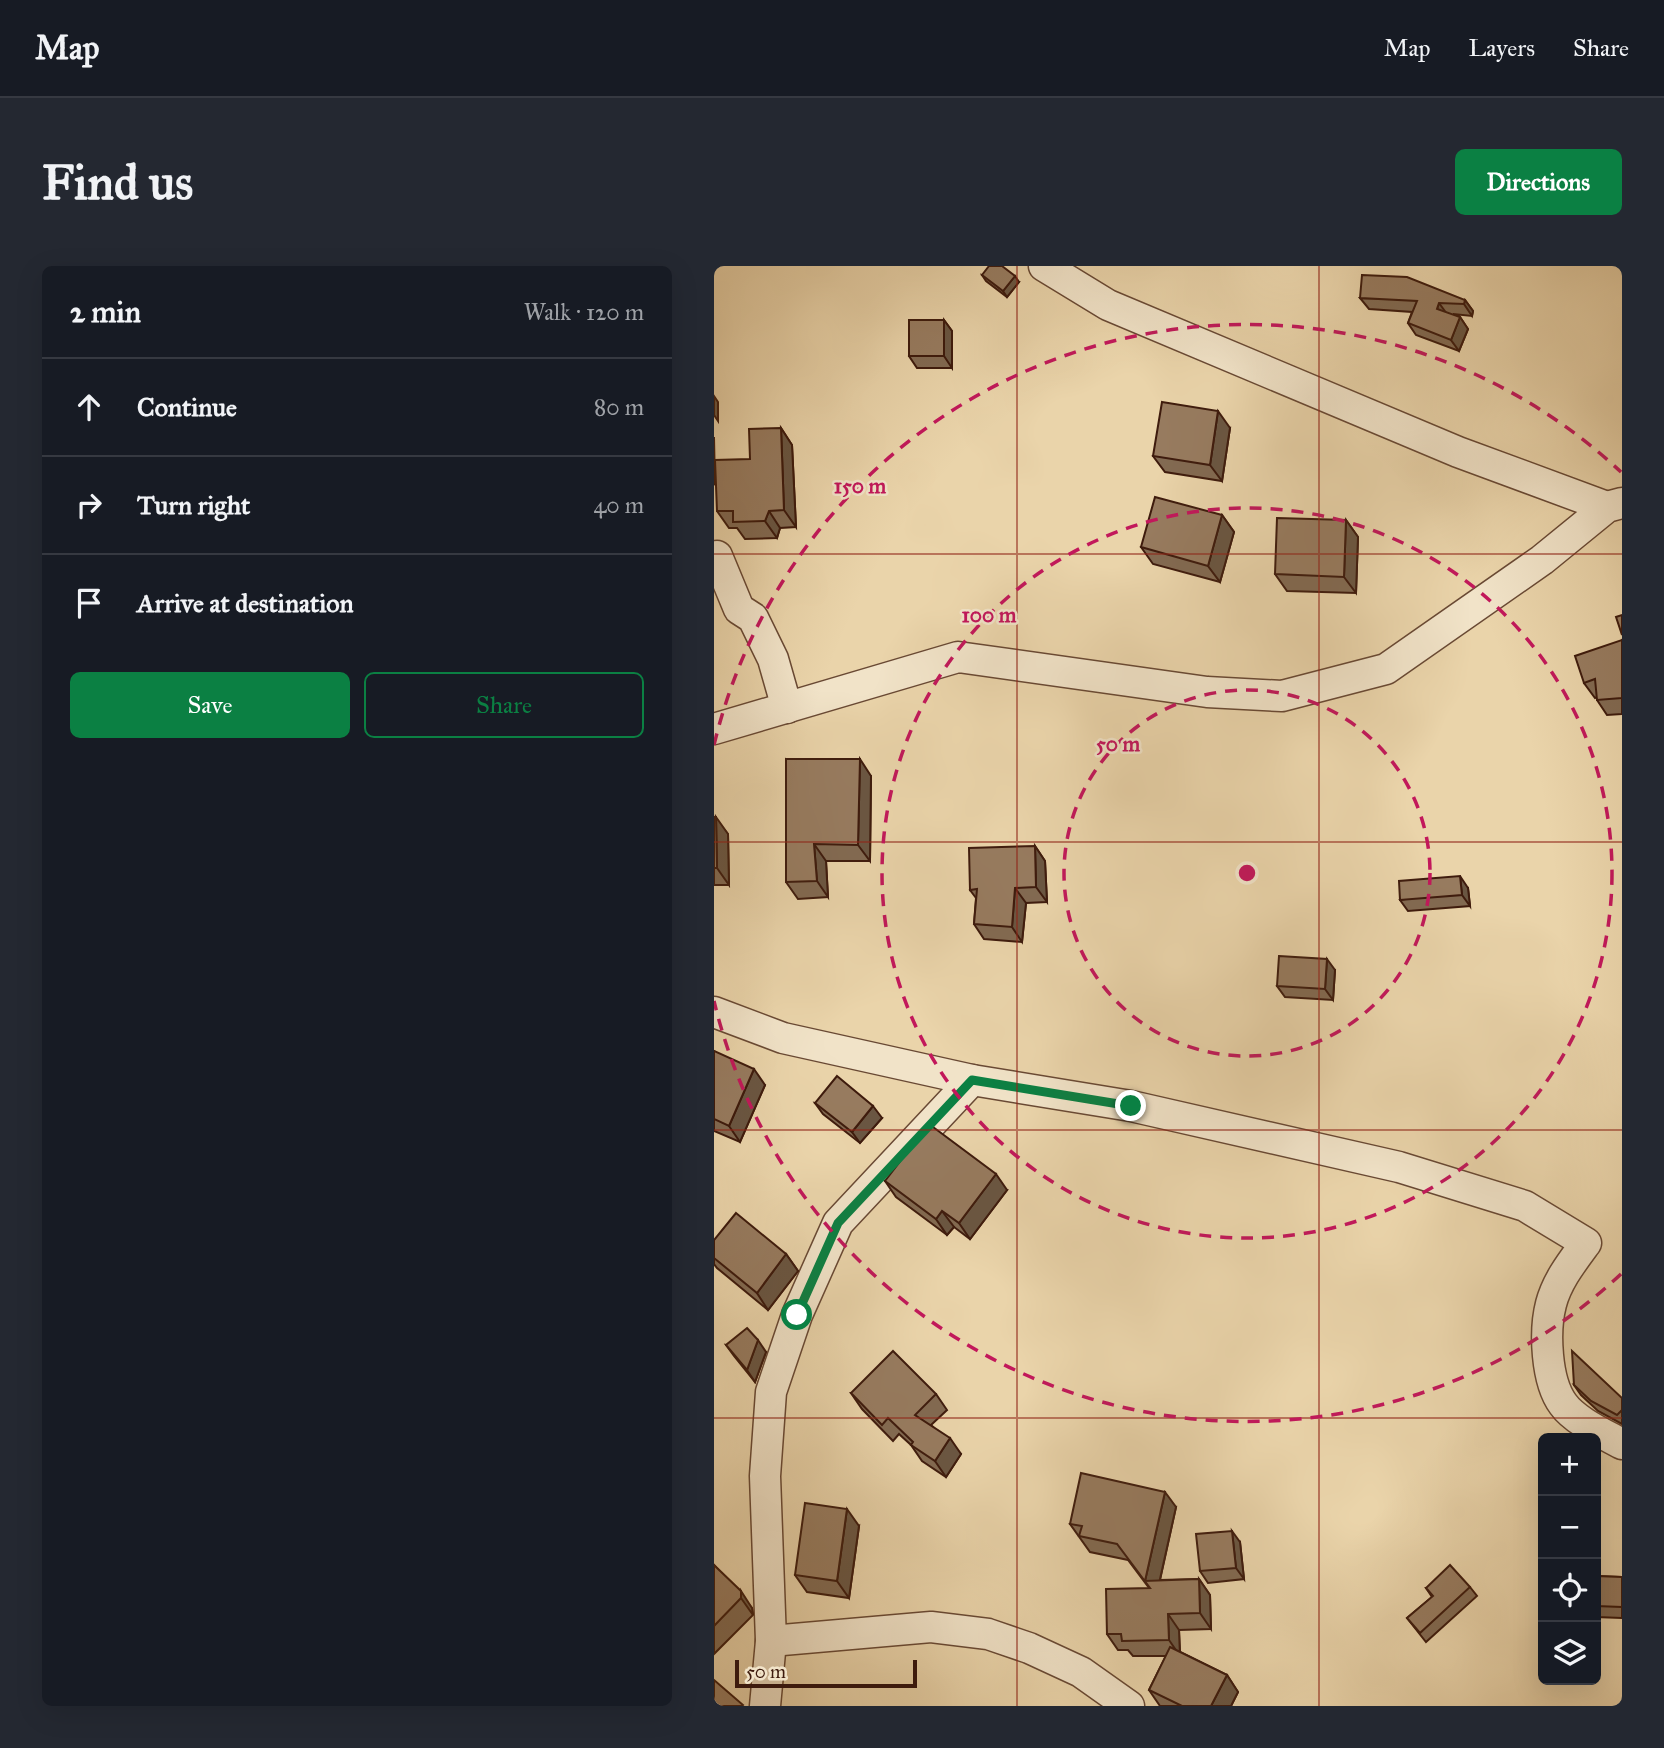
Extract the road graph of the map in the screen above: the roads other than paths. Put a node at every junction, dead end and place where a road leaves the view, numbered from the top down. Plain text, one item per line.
1 (1044, 266) edge
2 (1615, 505) edge
3 (717, 556) dead end
4 (787, 708) junction
5 (714, 729) edge
6 (714, 1012) edge
7 (972, 1080) junction
8 (1622, 1444) edge
9 (771, 1641) junction
10 (765, 1706) edge
11 (1129, 1706) edge

1 - 2 street
2 - 4 street
3 - 4 street
4 - 5 street
6 - 7 street
7 - 8 street
7 - 9 street
9 - 10 street
9 - 11 street

